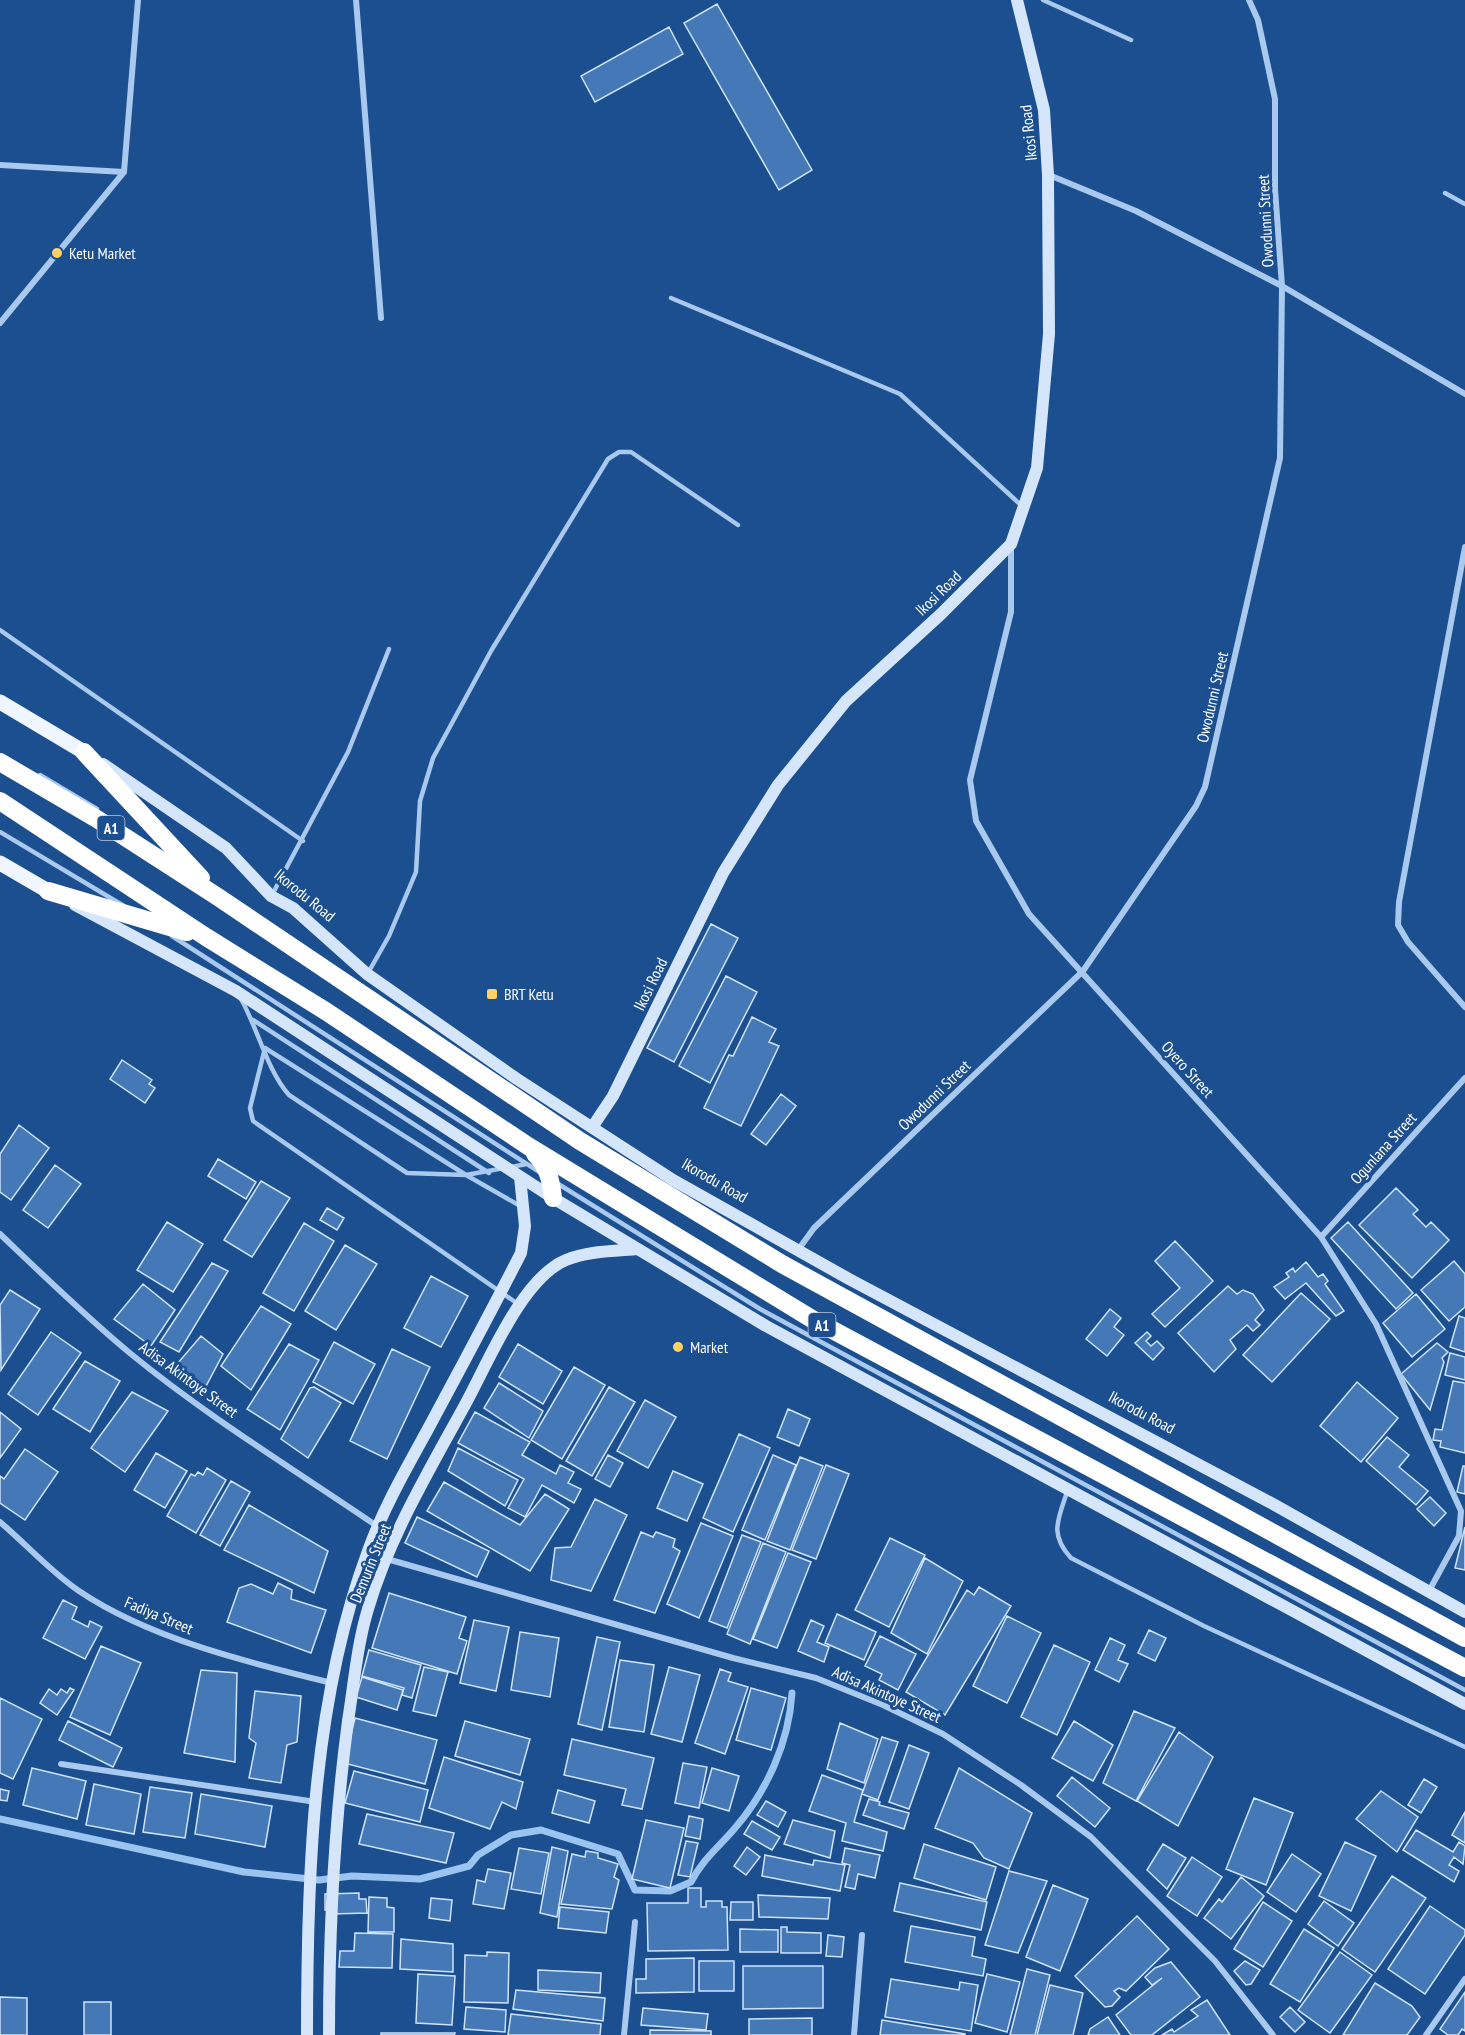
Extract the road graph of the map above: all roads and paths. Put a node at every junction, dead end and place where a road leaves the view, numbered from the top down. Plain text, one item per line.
1 (138, 0) edge
2 (356, 0) edge
3 (1017, 0) edge
4 (1043, 0) edge
5 (1249, 0) edge
6 (1131, 40) dead end
7 (0, 165) edge
8 (124, 172) junction
9 (1048, 175) junction
10 (1445, 193) dead end
11 (1465, 204) edge
12 (1282, 286) junction
13 (671, 298) dead end
14 (381, 318) dead end
15 (0, 323) edge
16 (1465, 394) edge
17 (1024, 508) junction
18 (738, 525) dead end
19 (1011, 544) junction
20 (1465, 547) edge
21 (0, 630) edge
22 (389, 649) dead end
23 (0, 702) edge
24 (84, 752) junction
25 (0, 762) edge
26 (30, 769) dead end
27 (0, 801) edge
28 (99, 811) dead end
29 (118, 824) dead end
30 (0, 832) edge
31 (303, 842) junction
32 (0, 863) edge
33 (48, 891) junction
34 (271, 896) junction
35 (218, 897) junction
36 (148, 920) junction
37 (206, 937) junction
38 (1083, 971) junction
39 (368, 974) junction
40 (236, 992) junction
41 (1465, 1007) edge
42 (253, 1020) junction
43 (265, 1048) junction
44 (1465, 1078) edge
45 (593, 1126) junction
46 (527, 1155) junction
47 (508, 1168) junction
48 (489, 1173) junction
49 (466, 1175) junction
50 (520, 1177) junction
51 (551, 1179) junction
52 (553, 1198) junction
53 (525, 1208) junction
54 (0, 1234) edge
55 (1321, 1237) junction
56 (638, 1249) junction
57 (798, 1250) junction
58 (502, 1292) junction
59 (519, 1304) junction
60 (1068, 1489) junction
61 (0, 1522) edge
62 (377, 1526) junction
63 (387, 1559) junction
64 (1429, 1591) junction
65 (1465, 1612) edge
66 (1465, 1638) edge
67 (1465, 1668) edge
68 (332, 1683) junction
69 (1465, 1690) edge
70 (1465, 1704) edge
71 (1465, 1747) edge
72 (61, 1764) dead end
73 (317, 1802) junction
74 (634, 1922) dead end
75 (862, 1935) dead end
76 (1465, 1979) edge
77 (307, 2035) edge
78 (329, 2035) edge
79 (624, 2035) edge
80 (854, 2035) edge
81 (1274, 2035) edge
82 (1426, 2035) edge

1 - 8 street
2 - 14 street
3 - 9 street, Ikosi Road
4 - 6 lane
5 - 12 street, Owodunni Street
7 - 8 street
8 - 15 street
9 - 12 street
9 - 17 street, Ikosi Road
10 - 11 lane
12 - 16 street
12 - 38 street, Owodunni Street
13 - 17 lane
17 - 19 street, Ikosi Road
18 - 39 lane
19 - 38 street, Oyero Street
19 - 45 street, Ikosi Road
20 - 41 street
21 - 31 lane
22 - 31 lane
23 - 24 main road, Ikorodu Road
24 - 34 street, Ikorodu Road
24 - 35 highway
25 - 35 highway, A1
26 - 28 lane
27 - 37 highway, A1
29 - 35 lane
30 - 36 lane
31 - 34 lane
32 - 33 main road
33 - 36 highway
33 - 40 street
34 - 39 street, Ikorodu Road
35 - 66 highway, A1
36 - 37 highway
36 - 46 lane
37 - 46 highway, A1
38 - 55 street, Oyero Street
38 - 57 street, Owodunni Street
39 - 45 street, Ikorodu Road
40 - 42 lane
40 - 47 street
42 - 43 lane
42 - 48 lane
43 - 49 lane
43 - 49 lane
43 - 58 lane
44 - 55 street, Ogunlana Street
45 - 57 street, Ikorodu Road
46 - 47 lane
46 - 51 highway
46 - 67 highway, A1
47 - 48 lane
47 - 50 street
48 - 49 lane
49 - 53 lane
50 - 52 street
50 - 53 street, Demurin Street
51 - 52 highway
51 - 69 lane
52 - 56 street
53 - 58 street, Demurin Street
54 - 62 street, Adisa Akintoye Street
55 - 64 street, Oyero Street
56 - 59 street, Demurin Street
56 - 60 street
57 - 64 street, Ikorodu Road
58 - 59 lane
58 - 62 street, Demurin Street
59 - 63 street, Demurin Street
60 - 70 street
60 - 71 lane
61 - 68 street, Fadiya Street
62 - 68 street, Demurin Street
63 - 78 street, Demurin Street
63 - 81 street, Adisa Akintoye Street
64 - 65 street, Ikorodu Road
68 - 73 street, Demurin Street
72 - 73 street
73 - 77 street, Demurin Street
74 - 79 street
75 - 80 street
76 - 82 street

